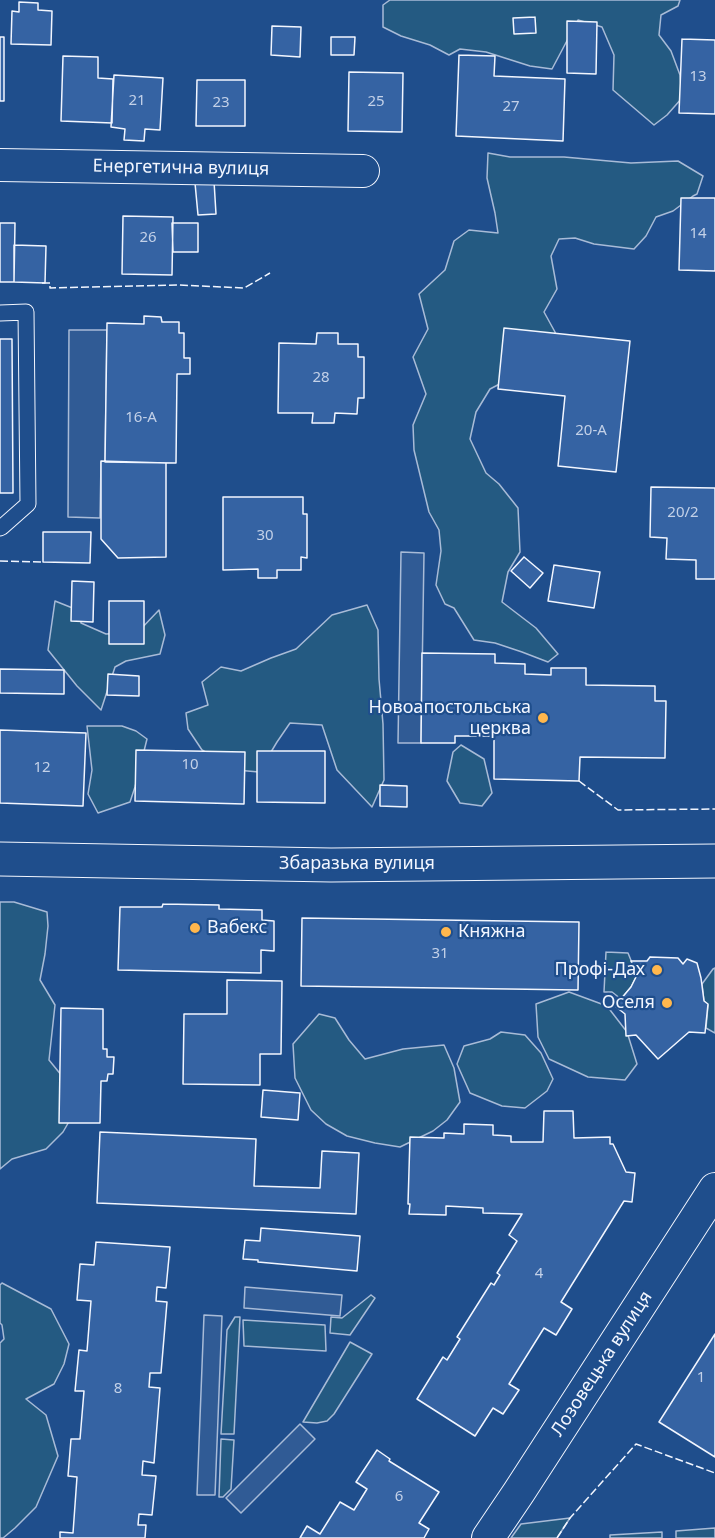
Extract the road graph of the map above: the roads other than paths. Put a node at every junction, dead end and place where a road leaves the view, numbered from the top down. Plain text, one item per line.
1 (0, 165) edge
2 (363, 171) dead end
3 (0, 313) edge
4 (0, 528) edge
5 (0, 859) edge
6 (715, 861) edge
7 (715, 1189) edge
8 (488, 1538) edge

1 - 2 street, Енергетична вулиця
3 - 4 lane
5 - 6 main road, Збаразька вулиця
7 - 8 street, Лозовецька вулиця

